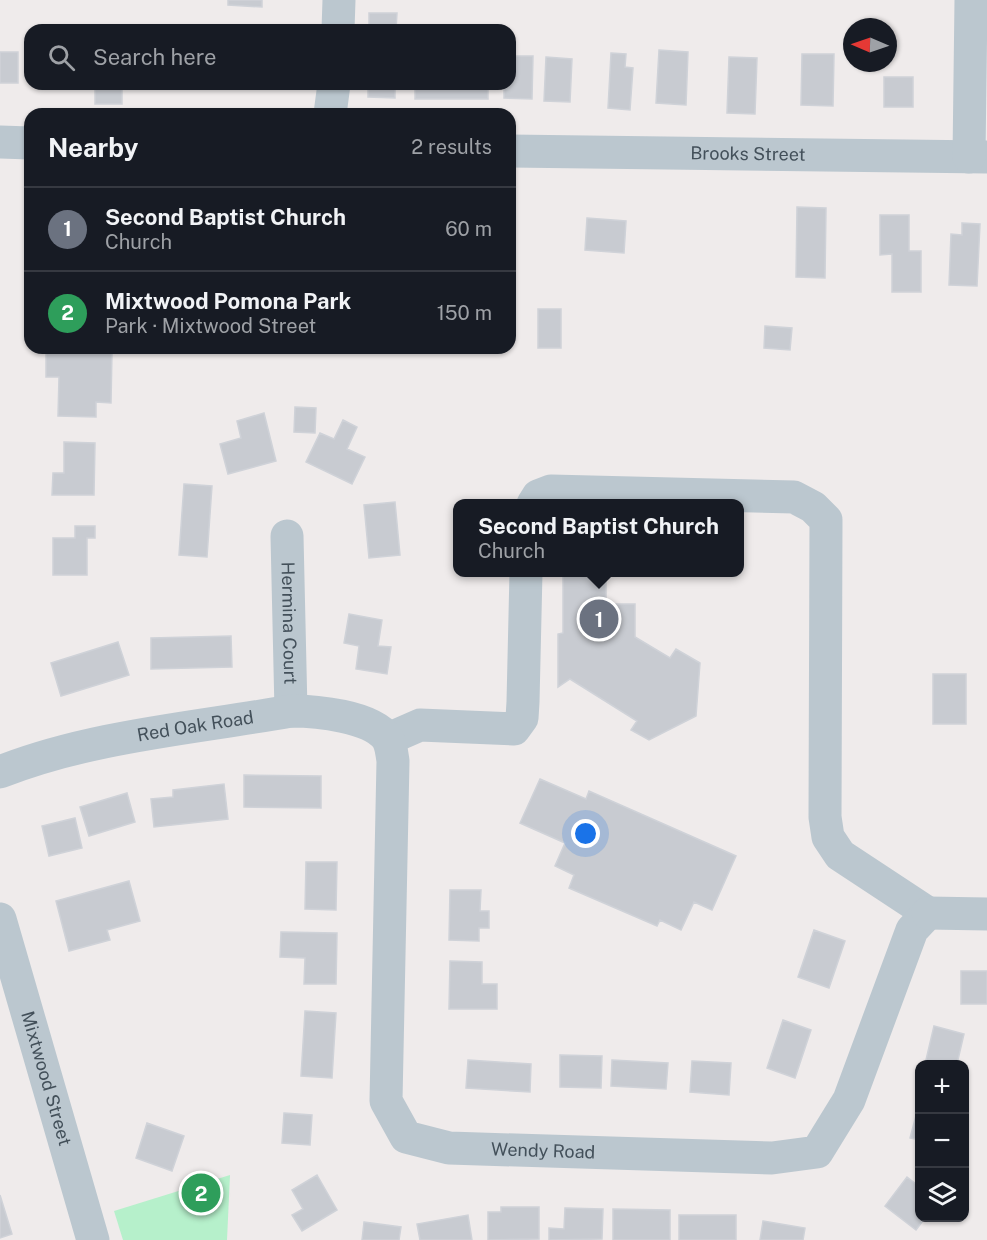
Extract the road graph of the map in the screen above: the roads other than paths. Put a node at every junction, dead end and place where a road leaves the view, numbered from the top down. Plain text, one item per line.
1 (339, 0) edge
2 (971, 0) edge
3 (338, 24) edge
4 (333, 90) edge
5 (331, 108) edge
6 (0, 142) edge
7 (24, 143) edge
8 (516, 151) edge
9 (978, 157) edge
10 (536, 499) edge
11 (287, 536) dead end
12 (526, 577) edge
13 (291, 711) junction
14 (388, 739) junction
15 (0, 772) edge
16 (928, 913) junction
17 (987, 914) edge
18 (0, 919) edge
19 (93, 1240) edge

1 - 3 street
2 - 9 street
4 - 5 street
6 - 7 street
8 - 9 street, Brooks Street
10 - 16 street
11 - 13 street, Hermina Court
12 - 14 street
13 - 14 street, Red Oak Road
13 - 15 street, Red Oak Road
14 - 16 street, Wendy Road
16 - 17 street
18 - 19 street, Mixtwood Street

